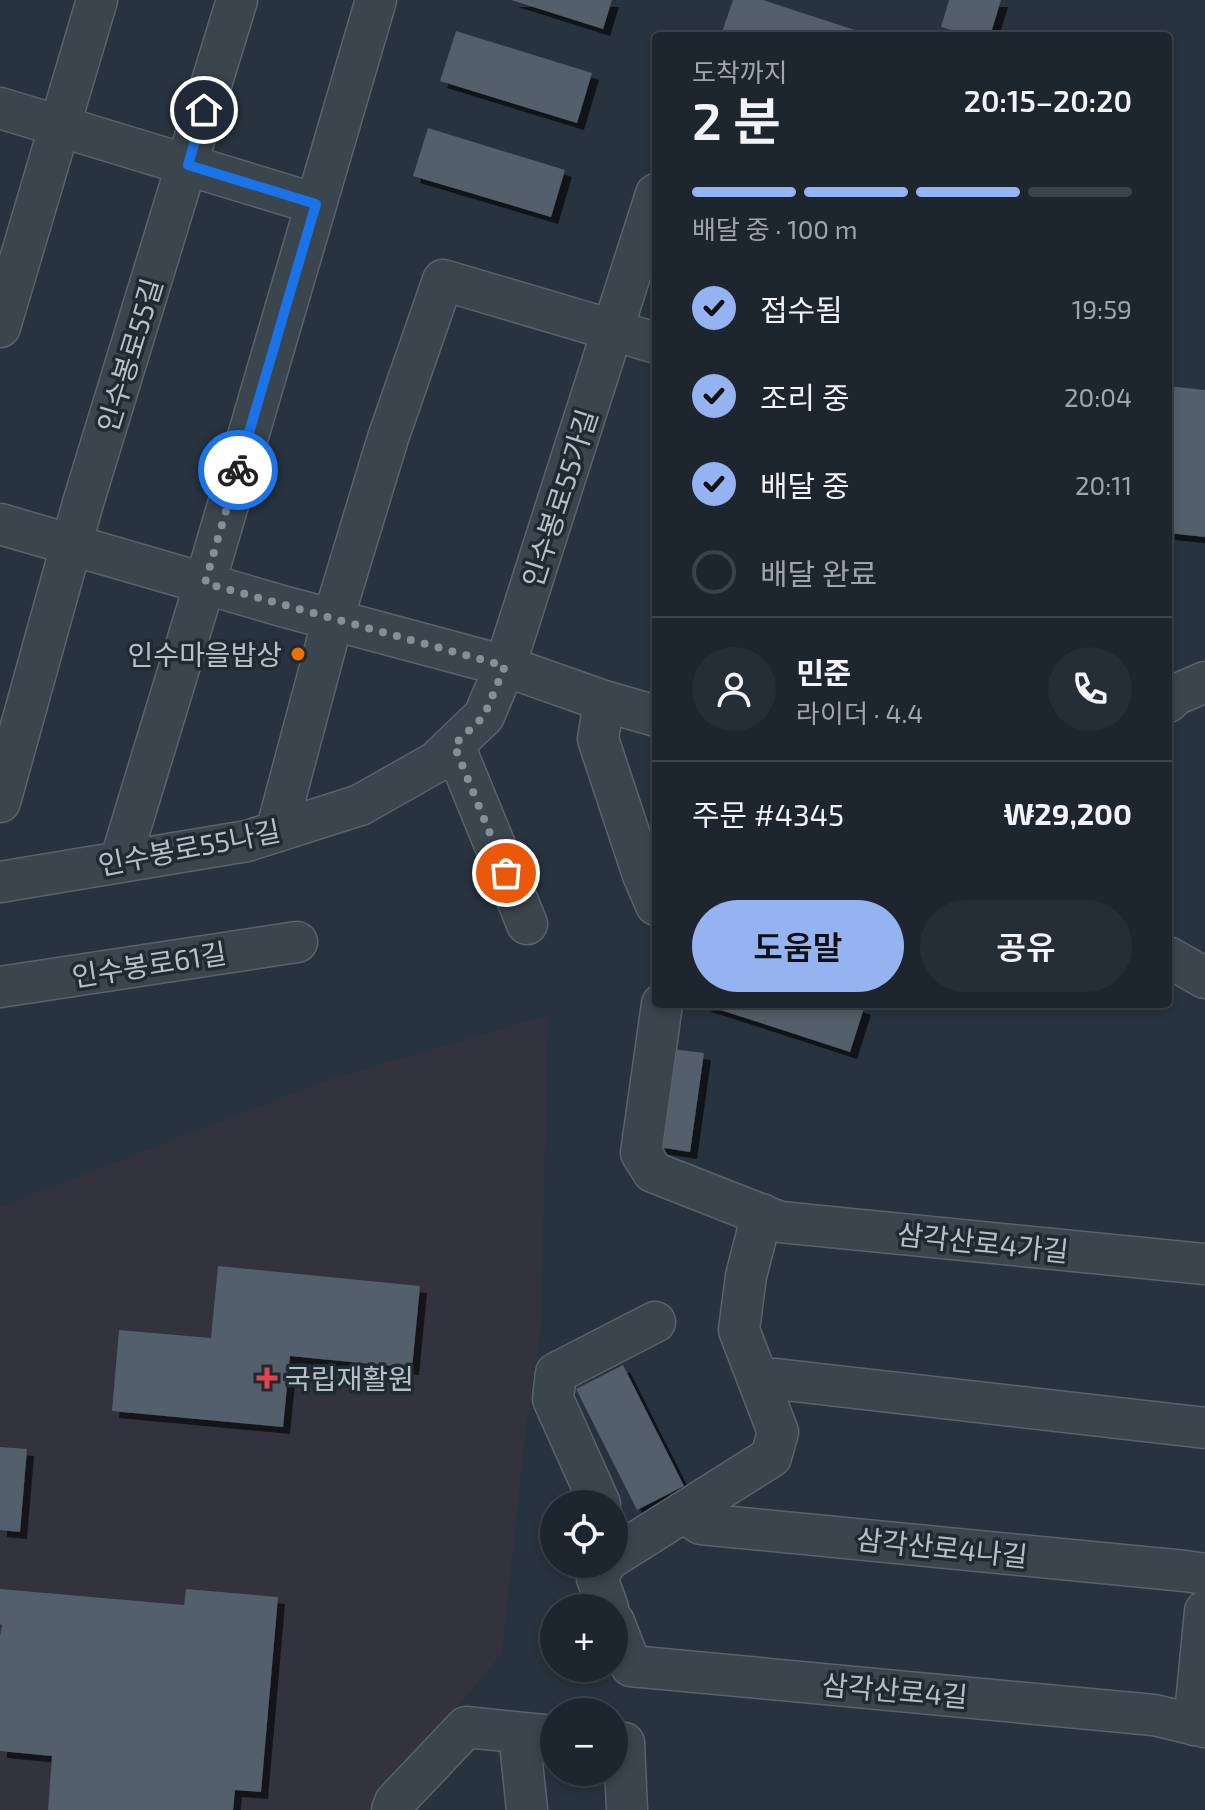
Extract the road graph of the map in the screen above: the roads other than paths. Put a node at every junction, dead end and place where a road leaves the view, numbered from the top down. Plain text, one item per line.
1 (97, 0) edge
2 (237, 0) edge
3 (376, 0) edge
4 (0, 108) edge
5 (60, 126) junction
6 (188, 165) junction
7 (316, 204) junction
8 (652, 207) edge
9 (0, 327) edge
10 (614, 330) junction
11 (652, 342) edge
12 (0, 524) edge
13 (71, 545) junction
14 (205, 583) junction
15 (333, 619) junction
16 (505, 666) junction
17 (1205, 682) edge
18 (1172, 698) edge
19 (604, 701) junction
20 (652, 715) edge
21 (454, 745) junction
22 (0, 802) edge
23 (276, 832) junction
24 (120, 862) junction
25 (0, 882) edge
26 (652, 896) edge
27 (527, 924) dead end
28 (297, 942) dead end
29 (1172, 959) edge
30 (1205, 978) edge
31 (0, 987) edge
32 (661, 1008) edge
33 (762, 1214) junction
34 (1205, 1264) edge
35 (655, 1322) dead end
36 (762, 1389) junction
37 (1205, 1428) edge
38 (594, 1490) edge
39 (683, 1512) junction
40 (628, 1544) edge
41 (1205, 1574) edge
42 (1205, 1611) edge
43 (628, 1658) edge
44 (1200, 1726) edge
45 (536, 1734) edge
46 (626, 1786) edge
47 (392, 1810) edge
48 (527, 1810) edge
49 (627, 1810) edge

1 - 5 street
2 - 6 street, 인수봉로55길
3 - 7 street
4 - 5 street
5 - 6 street
5 - 9 street
6 - 7 street
6 - 13 street, 인수봉로55길
7 - 14 street
8 - 10 street, 인수봉로55가길
10 - 11 street
10 - 15 street
10 - 16 street, 인수봉로55가길
12 - 13 street
13 - 14 street
13 - 22 street, 인수봉로55길
14 - 15 street
14 - 24 street
15 - 16 street
15 - 23 street
16 - 19 street
16 - 21 street, 인수봉로55나길
17 - 18 street
19 - 20 street
19 - 26 street
21 - 23 street, 인수봉로55나길
21 - 27 street
23 - 24 street, 인수봉로55나길
24 - 25 street, 인수봉로55나길
28 - 31 street, 인수봉로61길
29 - 30 street
32 - 33 street, 삼각산로4가길
33 - 34 street, 삼각산로4가길
33 - 36 street
35 - 38 street
36 - 37 street
36 - 39 street
39 - 40 street
39 - 41 street, 삼각산로4나길
42 - 44 street
43 - 44 street, 삼각산로4길
45 - 47 street
45 - 48 street
46 - 49 street

